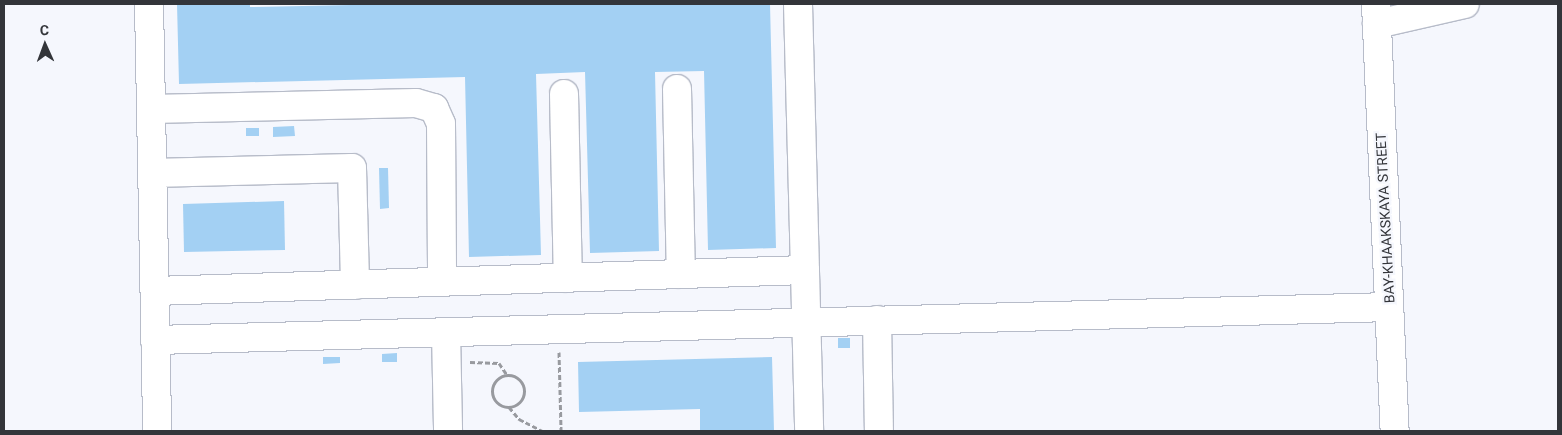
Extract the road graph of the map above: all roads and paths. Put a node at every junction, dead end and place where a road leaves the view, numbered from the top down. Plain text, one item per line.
1 (149, 4) edge
2 (798, 4) edge
3 (1465, 4) edge
4 (1376, 14) edge
5 (677, 89) dead end
6 (564, 94) dead end
7 (151, 109) junction
8 (152, 172) junction
9 (804, 270) junction
10 (681, 274) junction
11 (568, 278) junction
12 (442, 282) junction
13 (355, 285) junction
14 (155, 291) junction
15 (1389, 307) junction
16 (877, 320) junction
17 (806, 322) junction
18 (558, 329) junction
19 (446, 332) junction
20 (155, 340) junction
21 (446, 363) junction
22 (507, 375) junction
23 (509, 407) junction
24 (157, 431) edge
25 (448, 431) edge
26 (543, 431) edge
27 (561, 431) edge
28 (809, 431) edge
29 (879, 431) edge
30 (1395, 431) edge

1 - 7 main road
2 - 9 main road
3 - 4 main road
4 - 15 main road, BAY-KHAAKSKAYA STREET
5 - 10 main road
6 - 11 main road
7 - 8 main road
7 - 12 main road
8 - 13 main road
8 - 14 main road
9 - 10 main road
9 - 17 main road
10 - 11 main road
11 - 12 main road
12 - 13 main road
13 - 14 main road
14 - 20 main road
15 - 16 main road
15 - 30 main road, BAY-KHAAKSKAYA STREET
16 - 17 main road
16 - 29 main road
17 - 18 main road
17 - 28 main road
18 - 19 main road
18 - 27 path
19 - 20 main road
19 - 21 main road
20 - 24 main road
21 - 22 path
21 - 25 main road
22 - 23 path
22 - 23 path
23 - 26 path

